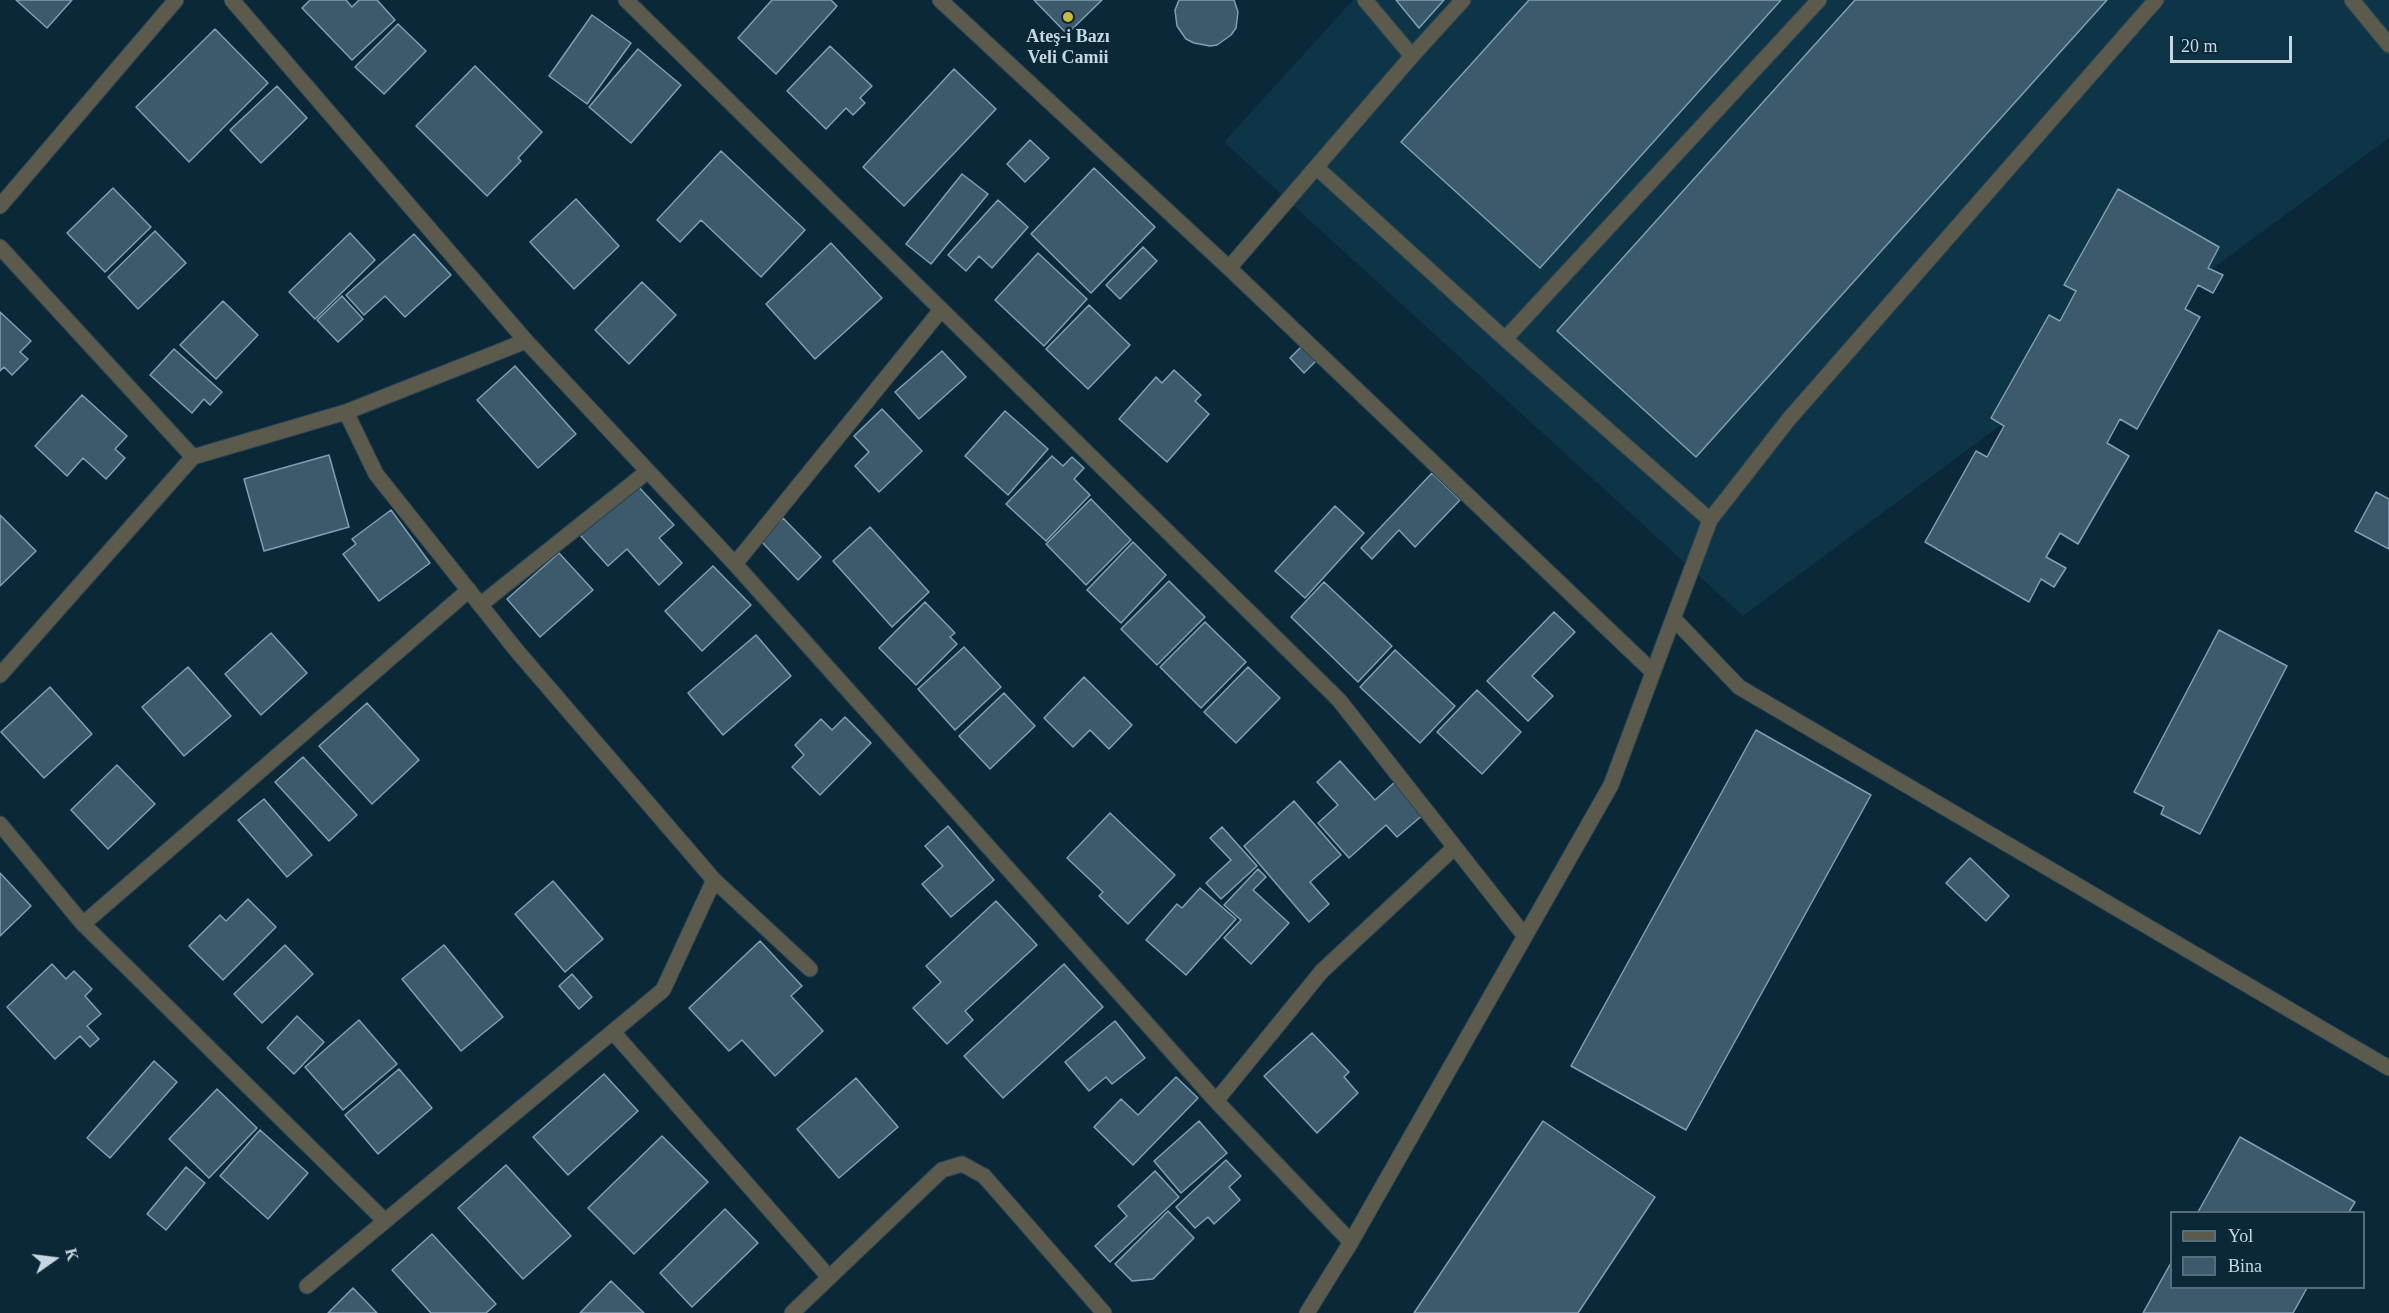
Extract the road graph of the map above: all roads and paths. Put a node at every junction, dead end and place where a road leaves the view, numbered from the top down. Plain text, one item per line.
1 (176, 0) edge
2 (231, 0) edge
3 (626, 0) edge
4 (940, 0) edge
5 (1365, 0) edge
6 (1463, 0) edge
7 (1818, 0) edge
8 (2156, 0) edge
9 (2352, 0) edge
10 (2389, 45) edge
11 (1412, 56) junction
12 (1316, 167) junction
13 (0, 206) edge
14 (0, 248) edge
15 (1229, 268) junction
16 (941, 310) junction
17 (1505, 339) junction
18 (526, 341) junction
19 (346, 412) junction
20 (193, 457) junction
21 (648, 471) junction
22 (1710, 520) junction
23 (735, 564) junction
24 (469, 590) junction
25 (480, 605) junction
26 (1674, 619) junction
27 (1653, 672) junction
28 (0, 675) edge
29 (0, 824) edge
30 (1455, 847) junction
31 (714, 880) junction
32 (83, 924) junction
33 (1524, 935) junction
34 (810, 969) dead end
35 (613, 1032) junction
36 (2389, 1068) edge
37 (1216, 1101) junction
38 (385, 1221) junction
39 (1351, 1242) junction
40 (828, 1276) junction
41 (308, 1286) dead end
42 (792, 1313) edge
43 (1104, 1313) edge
44 (1306, 1313) edge

1 - 13 street
2 - 18 street
3 - 16 street
4 - 15 street
5 - 11 street
6 - 11 street
7 - 17 street
8 - 22 street
9 - 10 street
11 - 12 street
12 - 15 street
12 - 17 street
14 - 20 street
15 - 27 street
16 - 23 street
16 - 30 street
17 - 22 street
18 - 19 street
18 - 21 street
19 - 20 street
19 - 24 street
20 - 28 street
21 - 23 street
21 - 25 street
22 - 26 street
23 - 37 street
24 - 25 street
24 - 32 street
25 - 31 street
26 - 27 street
26 - 36 street
27 - 33 street
29 - 32 street
30 - 33 street
30 - 37 street
31 - 34 street
31 - 35 street
32 - 38 street
33 - 39 street
35 - 38 street
35 - 40 street
37 - 39 street
38 - 41 street
39 - 44 street
40 - 42 street
40 - 43 street

